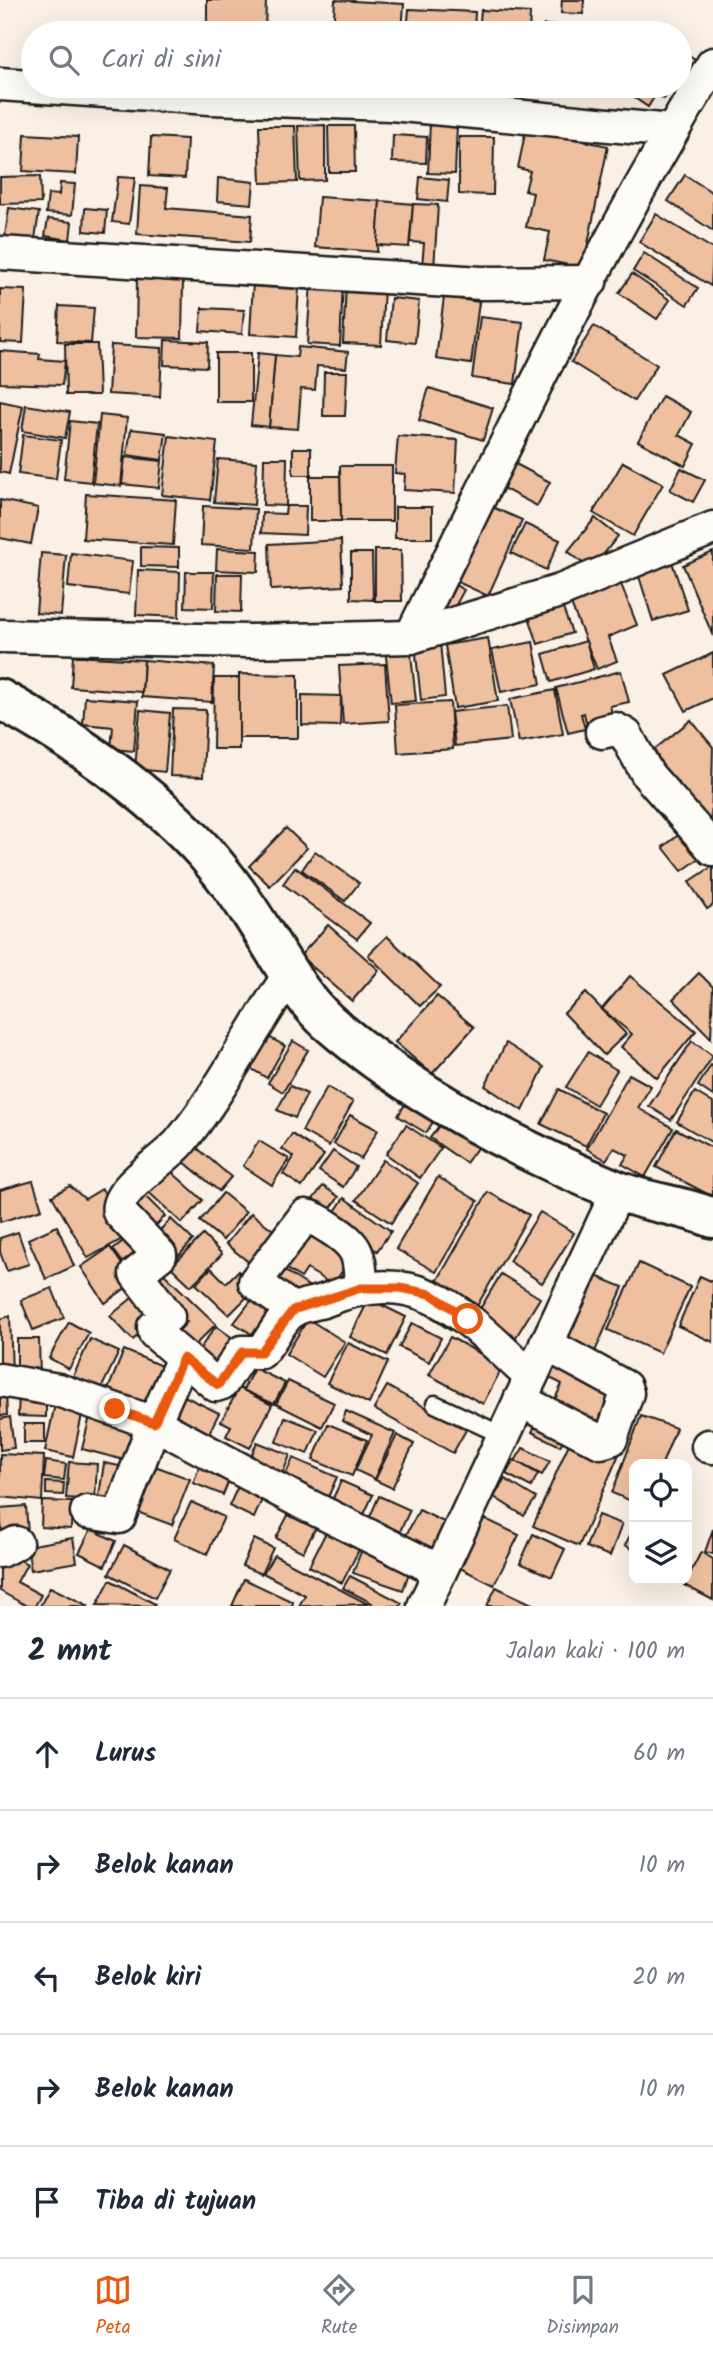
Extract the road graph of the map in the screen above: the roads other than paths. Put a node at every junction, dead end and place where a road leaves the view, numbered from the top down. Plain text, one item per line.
1 (713, 64) edge
2 (0, 84) edge
3 (21, 85) edge
4 (210, 98) edge
5 (692, 98) edge
6 (692, 98) edge
7 (671, 131) junction
8 (0, 253) edge
9 (590, 282) junction
10 (713, 509) edge
11 (704, 532) edge
12 (0, 636) edge
13 (411, 637) junction
14 (0, 699) edge
15 (602, 732) dead end
16 (712, 847) edge
17 (288, 977) junction
18 (618, 1191) junction
19 (712, 1215) edge
20 (361, 1288) junction
21 (293, 1310) junction
22 (546, 1344) junction
23 (183, 1358) junction
24 (0, 1380) edge
25 (526, 1388) junction
26 (435, 1404) dead end
27 (154, 1423) junction
28 (503, 1436) junction
29 (87, 1512) dead end
30 (440, 1571) junction
31 (424, 1606) edge

1 - 6 street
2 - 3 street
4 - 7 street
5 - 7 street
7 - 9 street
8 - 9 street
9 - 13 street
10 - 11 street
11 - 13 street
12 - 13 street
14 - 17 main road
15 - 16 street
17 - 18 main road
17 - 23 street
18 - 19 main road
18 - 22 street
20 - 21 street
20 - 21 street
20 - 25 street
21 - 23 street
22 - 25 street
22 - 25 street
23 - 27 street
24 - 27 street
25 - 28 street
26 - 28 lane
27 - 29 street
27 - 30 street
28 - 30 street
30 - 31 street

